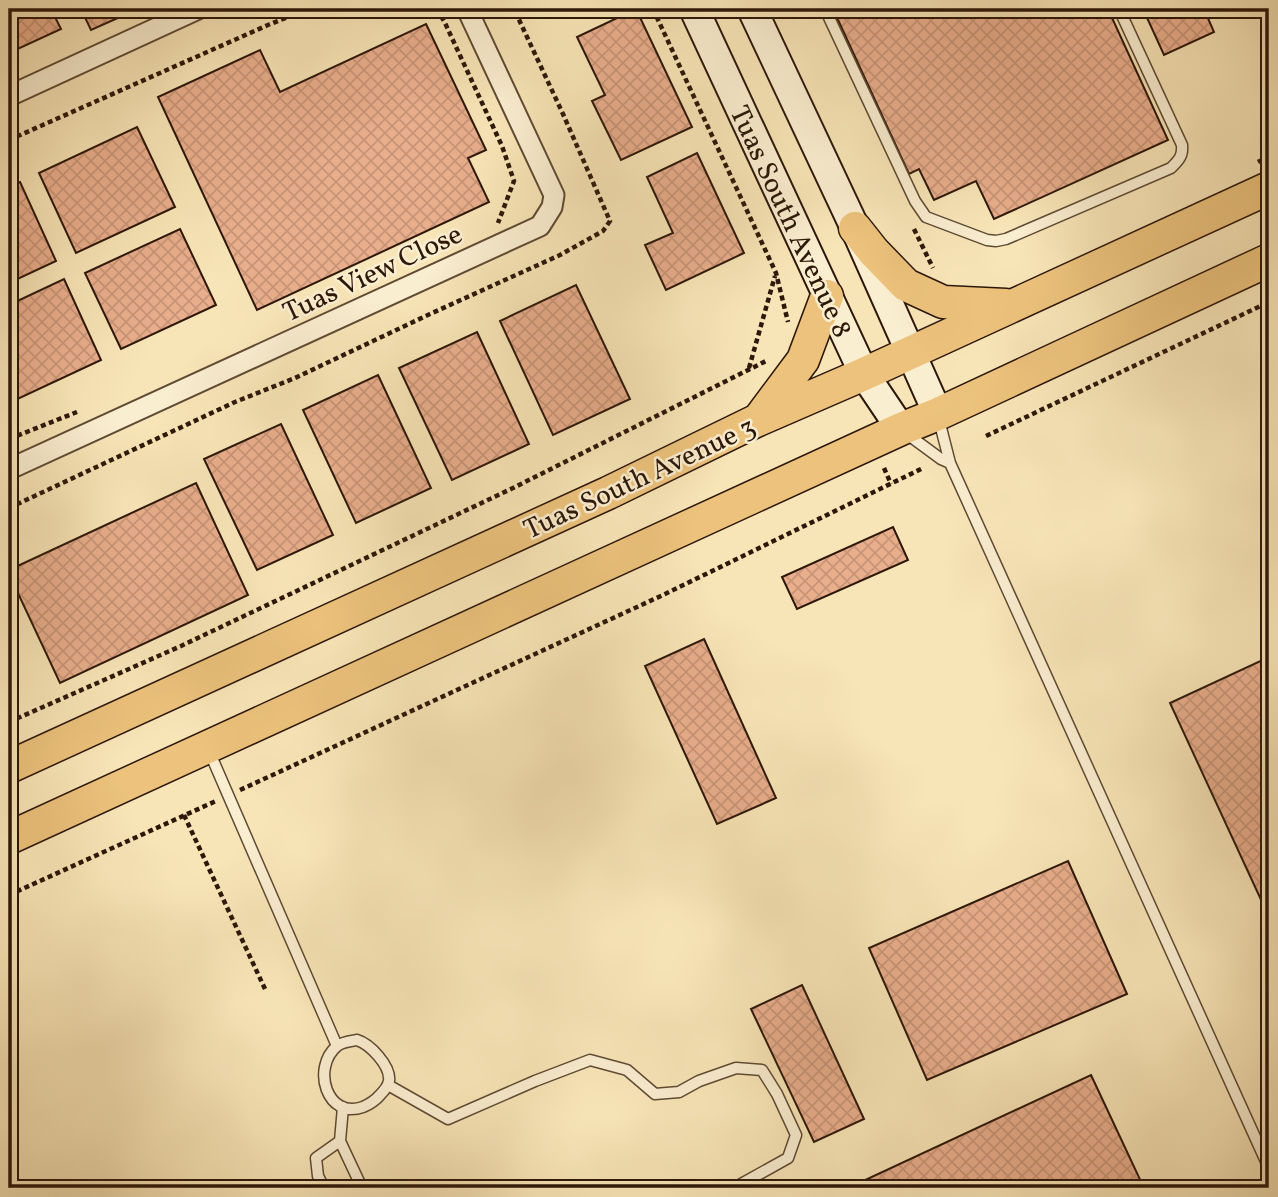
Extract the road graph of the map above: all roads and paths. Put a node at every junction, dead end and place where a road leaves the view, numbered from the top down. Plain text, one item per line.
1 (198, 9) edge
2 (308, 9) edge
3 (437, 9) edge
4 (467, 9) edge
5 (653, 9) edge
6 (694, 9) edge
7 (752, 9) edge
8 (825, 9) edge
9 (1119, 9) edge
10 (9, 96) edge
11 (9, 140) edge
12 (1269, 188) edge
13 (855, 228) junction
14 (495, 230) dead end
15 (1269, 260) edge
16 (776, 273) junction
17 (827, 296) junction
18 (1269, 302) edge
19 (1013, 305) junction
20 (791, 334) dead end
21 (910, 352) junction
22 (771, 358) dead end
23 (749, 369) junction
24 (864, 374) junction
25 (79, 411) dead end
26 (938, 414) junction
27 (758, 420) junction
28 (901, 429) junction
29 (986, 436) dead end
30 (9, 437) edge
31 (950, 463) junction
32 (9, 466) edge
33 (884, 468) dead end
34 (923, 468) dead end
35 (891, 484) junction
36 (9, 722) edge
37 (208, 747) junction
38 (9, 767) edge
39 (228, 795) junction
40 (184, 815) junction
41 (9, 838) edge
42 (9, 895) edge
43 (265, 989) dead end
44 (337, 1046) junction
45 (388, 1085) junction
46 (343, 1107) junction
47 (340, 1141) junction
48 (1269, 1168) edge
49 (324, 1188) edge
50 (362, 1188) edge
51 (734, 1188) edge

1 - 10 street
2 - 11 path
3 - 14 path
4 - 32 street, Tuas View Close
5 - 16 path
6 - 17 street, Tuas South Avenue 8
7 - 13 street, Tuas South Avenue 8
8 - 9 lane
12 - 19 main road, Tuas South Avenue 3
13 - 19 main road
13 - 21 street, Tuas South Avenue 8
15 - 26 main road
16 - 20 path
16 - 23 path
17 - 24 street, Tuas South Avenue 8
17 - 27 main road
18 - 29 path
19 - 21 main road, Tuas South Avenue 3
21 - 24 main road, Tuas South Avenue 3
21 - 26 street, Tuas South Avenue 8
22 - 23 path
23 - 36 path
24 - 27 main road, Tuas South Avenue 3
24 - 28 street, Tuas South Avenue 8
25 - 30 path
26 - 28 main road
26 - 31 lane
27 - 38 main road, Tuas South Avenue 3
28 - 31 lane
28 - 37 main road
31 - 48 lane
33 - 35 path
34 - 35 path
35 - 39 path
37 - 39 lane
37 - 41 main road
39 - 40 path
39 - 44 lane
40 - 42 path
40 - 43 path
44 - 45 lane
44 - 46 lane
45 - 46 lane
45 - 51 lane
46 - 47 lane
47 - 49 lane
47 - 50 lane

